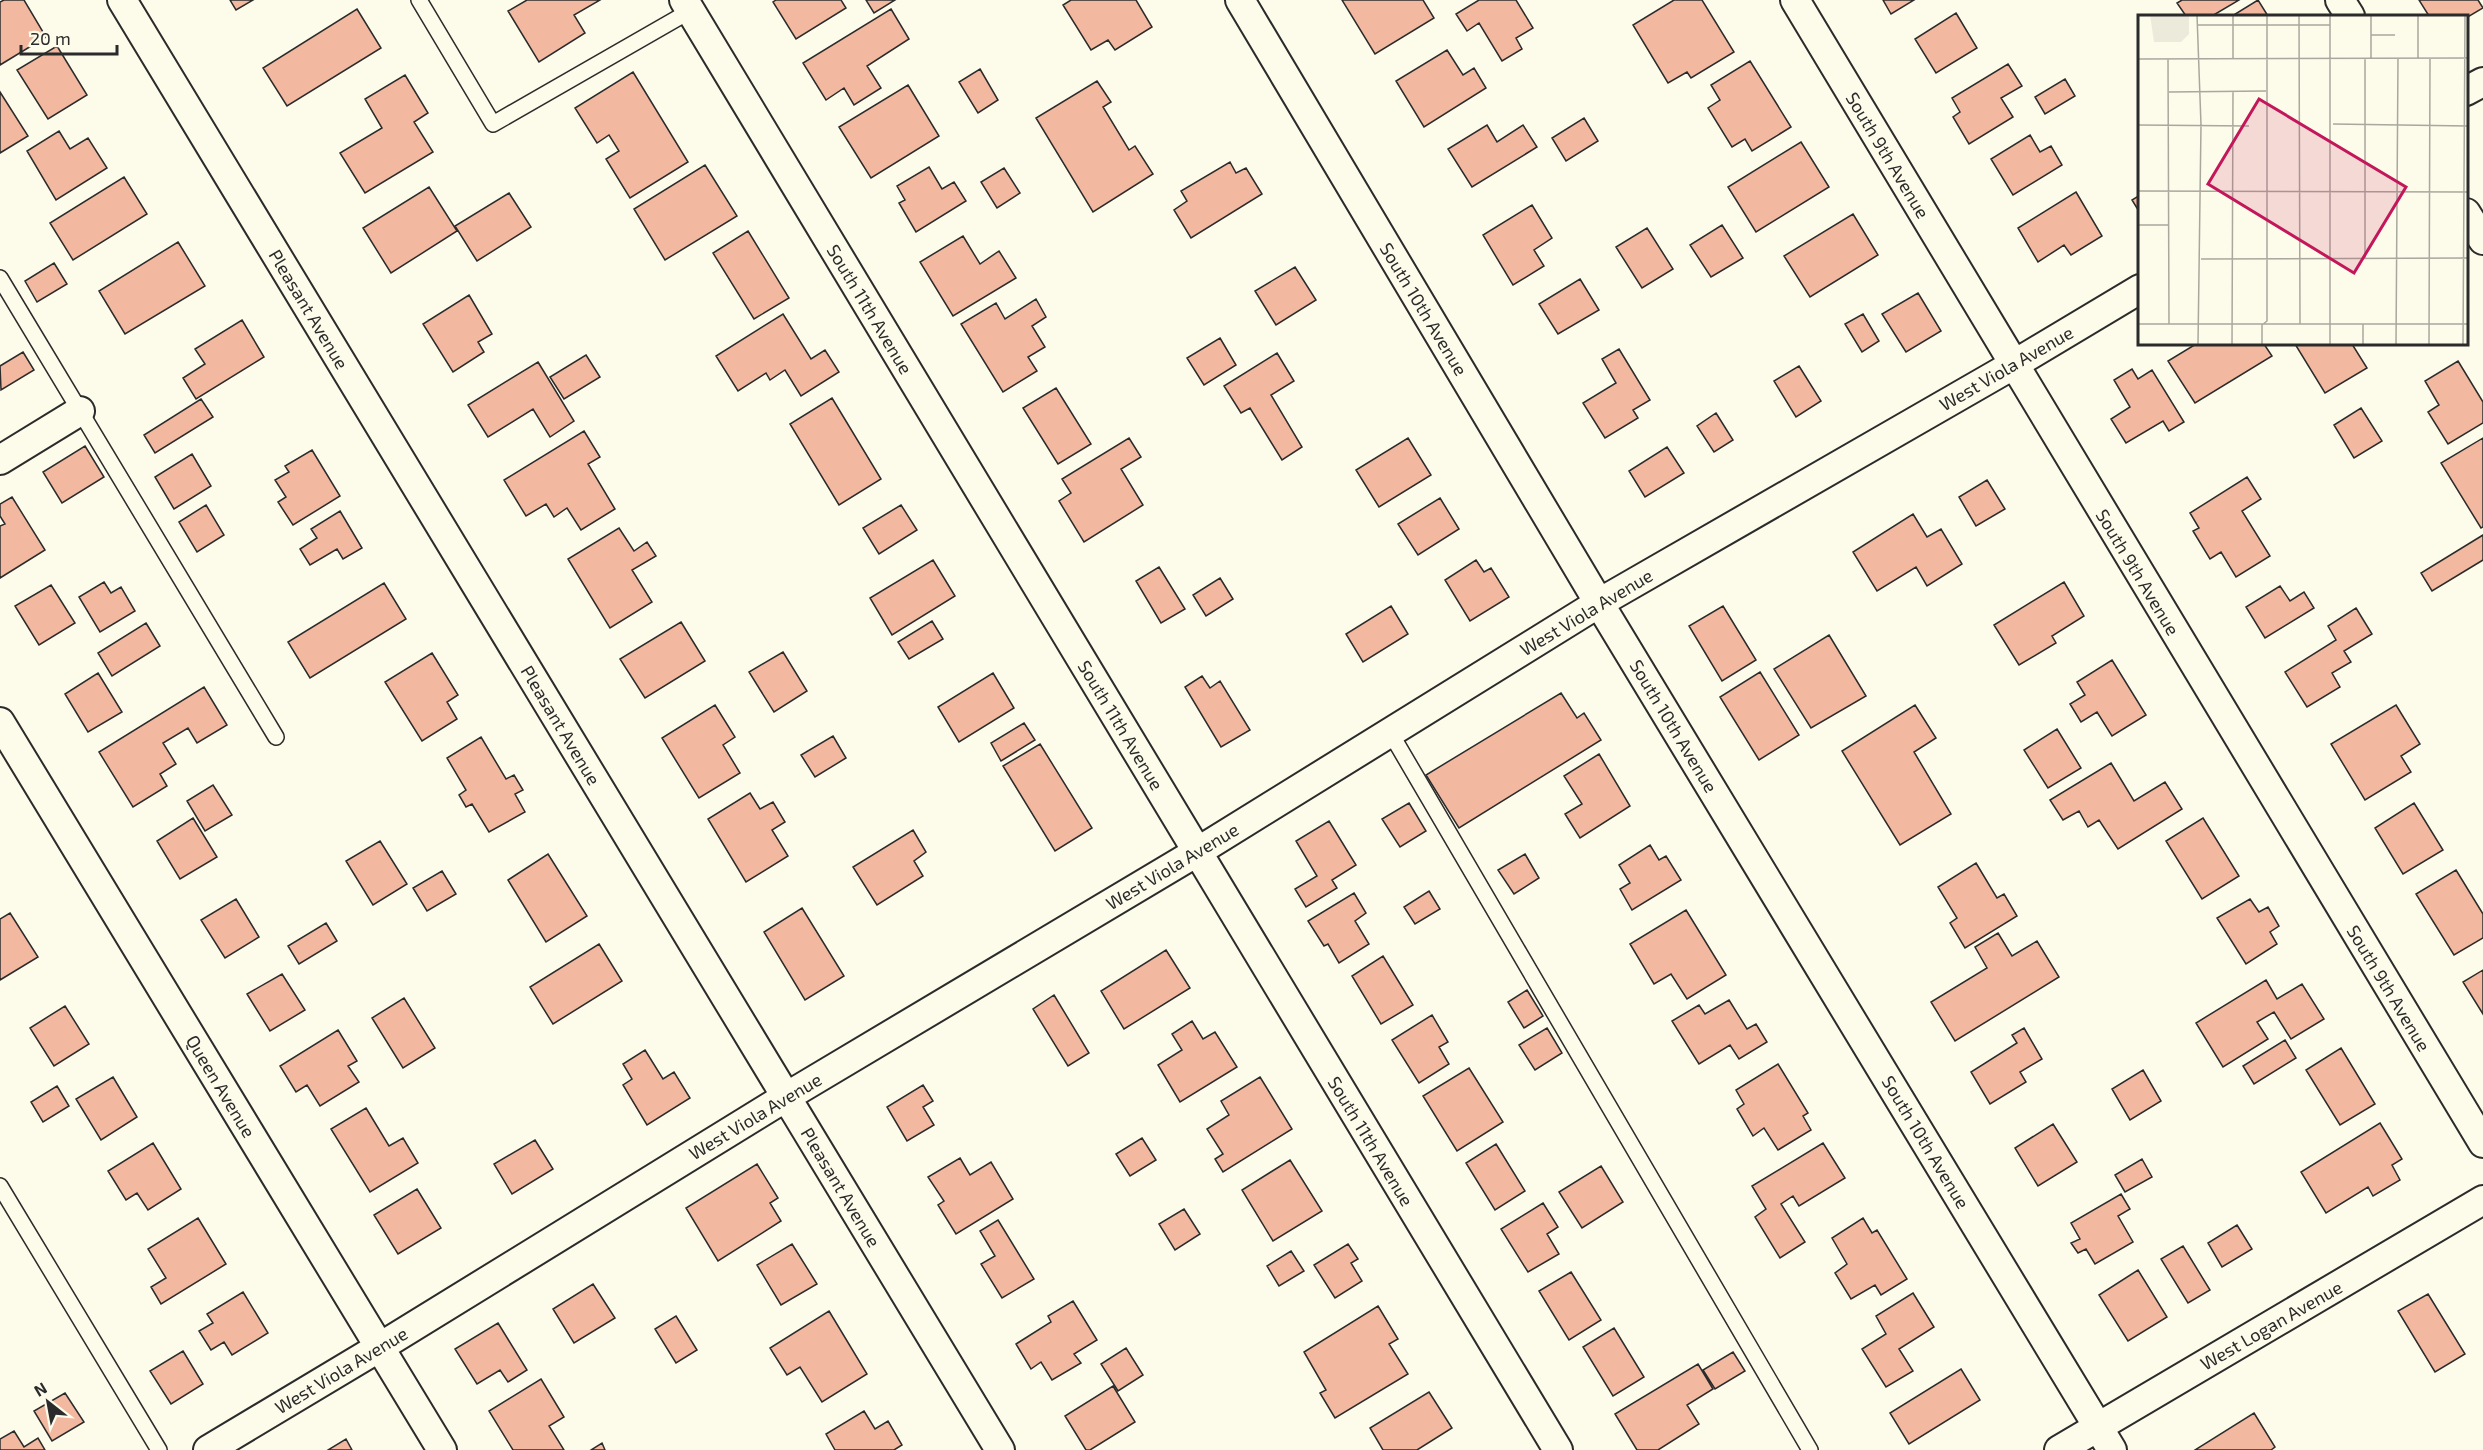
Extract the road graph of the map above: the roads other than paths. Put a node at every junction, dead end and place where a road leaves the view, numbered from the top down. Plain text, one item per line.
1 (122, 0) edge
2 (419, 0) edge
3 (1240, 0) edge
4 (1795, 0) edge
5 (2340, 0) edge
6 (687, 5) edge
7 (2349, 15) edge
8 (2483, 82) edge
9 (2468, 90) edge
10 (2468, 216) edge
11 (2483, 240) edge
12 (0, 278) edge
13 (2138, 290) edge
14 (2013, 365) junction
15 (80, 411) junction
16 (0, 460) edge
17 (1599, 603) junction
18 (0, 722) edge
19 (1390, 732) junction
20 (276, 737) dead end
21 (1197, 852) junction
22 (786, 1096) junction
23 (2483, 1143) edge
24 (0, 1186) edge
25 (2483, 1200) edge
26 (380, 1347) junction
27 (2105, 1438) edge
28 (159, 1450) edge
29 (208, 1450) edge
30 (442, 1450) edge
31 (1000, 1450) edge
32 (1558, 1450) edge
33 (1810, 1450) edge
34 (2059, 1450) edge

1 - 22 street, Pleasant Avenue
2 - 6 lane
3 - 17 street, South 10th Avenue
4 - 14 street, South 9th Avenue
5 - 7 street
6 - 21 street, South 11th Avenue
8 - 9 street
10 - 11 street
12 - 15 lane
13 - 14 street, West Viola Avenue
14 - 17 street, West Viola Avenue
14 - 23 street, South 9th Avenue
15 - 16 street
15 - 20 lane
17 - 19 street, West Viola Avenue
17 - 27 street, South 10th Avenue
18 - 26 street, Queen Avenue
19 - 21 street, West Viola Avenue
19 - 33 lane
21 - 22 street, West Viola Avenue
21 - 32 street, South 11th Avenue
22 - 26 street, West Viola Avenue
22 - 31 street, Pleasant Avenue
24 - 28 lane
25 - 27 street, West Logan Avenue
26 - 29 street, West Viola Avenue
26 - 30 street, Queen Avenue
27 - 34 street, West Logan Avenue

